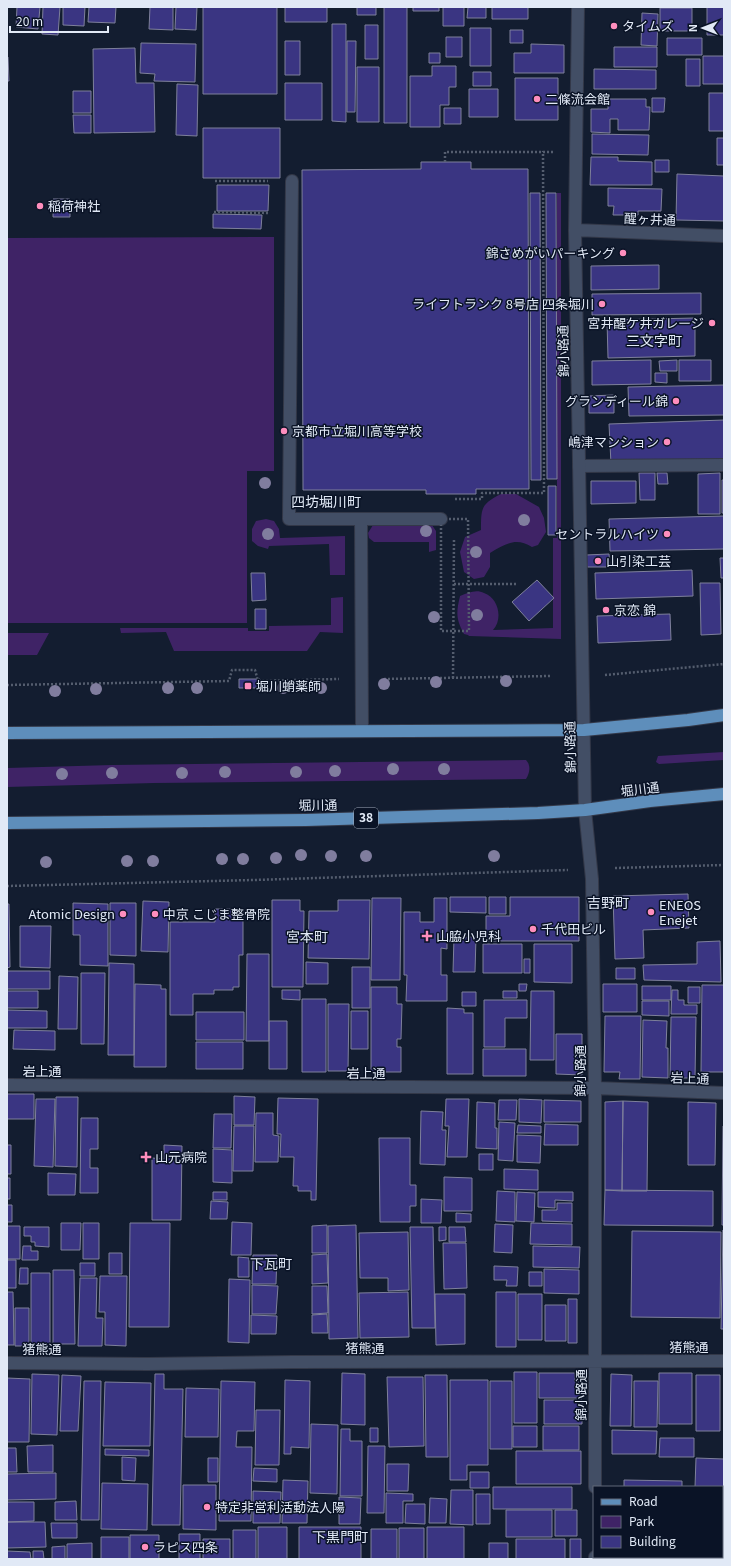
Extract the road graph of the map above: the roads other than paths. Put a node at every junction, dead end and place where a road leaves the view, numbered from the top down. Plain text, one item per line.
1 (578, 7) edge
2 (292, 180) road end
3 (575, 230) junction
4 (724, 236) edge
5 (724, 465) edge
6 (579, 466) junction
7 (361, 519) junction
8 (442, 519) road end
9 (724, 715) edge
10 (584, 730) junction
11 (362, 731) junction
12 (7, 733) edge
13 (724, 794) edge
14 (585, 810) junction
15 (7, 823) edge
16 (7, 1085) edge
17 (595, 1088) junction
18 (724, 1093) edge
19 (724, 1361) edge
20 (595, 1362) junction
21 (7, 1363) edge
22 (595, 1486) edge

1 - 3 street, 錦小路通
2 - 7 street
3 - 4 street, 醒ヶ井通
3 - 6 street, 錦小路通
5 - 6 street
6 - 10 street, 錦小路通
7 - 8 street
7 - 11 street
9 - 10 main road
10 - 11 main road
10 - 14 street, 錦小路通
11 - 12 main road
13 - 14 main road, 堀川通 / 38
14 - 15 main road, 堀川通 / 38
14 - 17 street, 錦小路通
16 - 17 street, 岩上通
17 - 18 street, 岩上通
17 - 20 street, 錦小路通
19 - 20 street, 猪熊通
20 - 21 street, 猪熊通
20 - 22 street, 錦小路通

